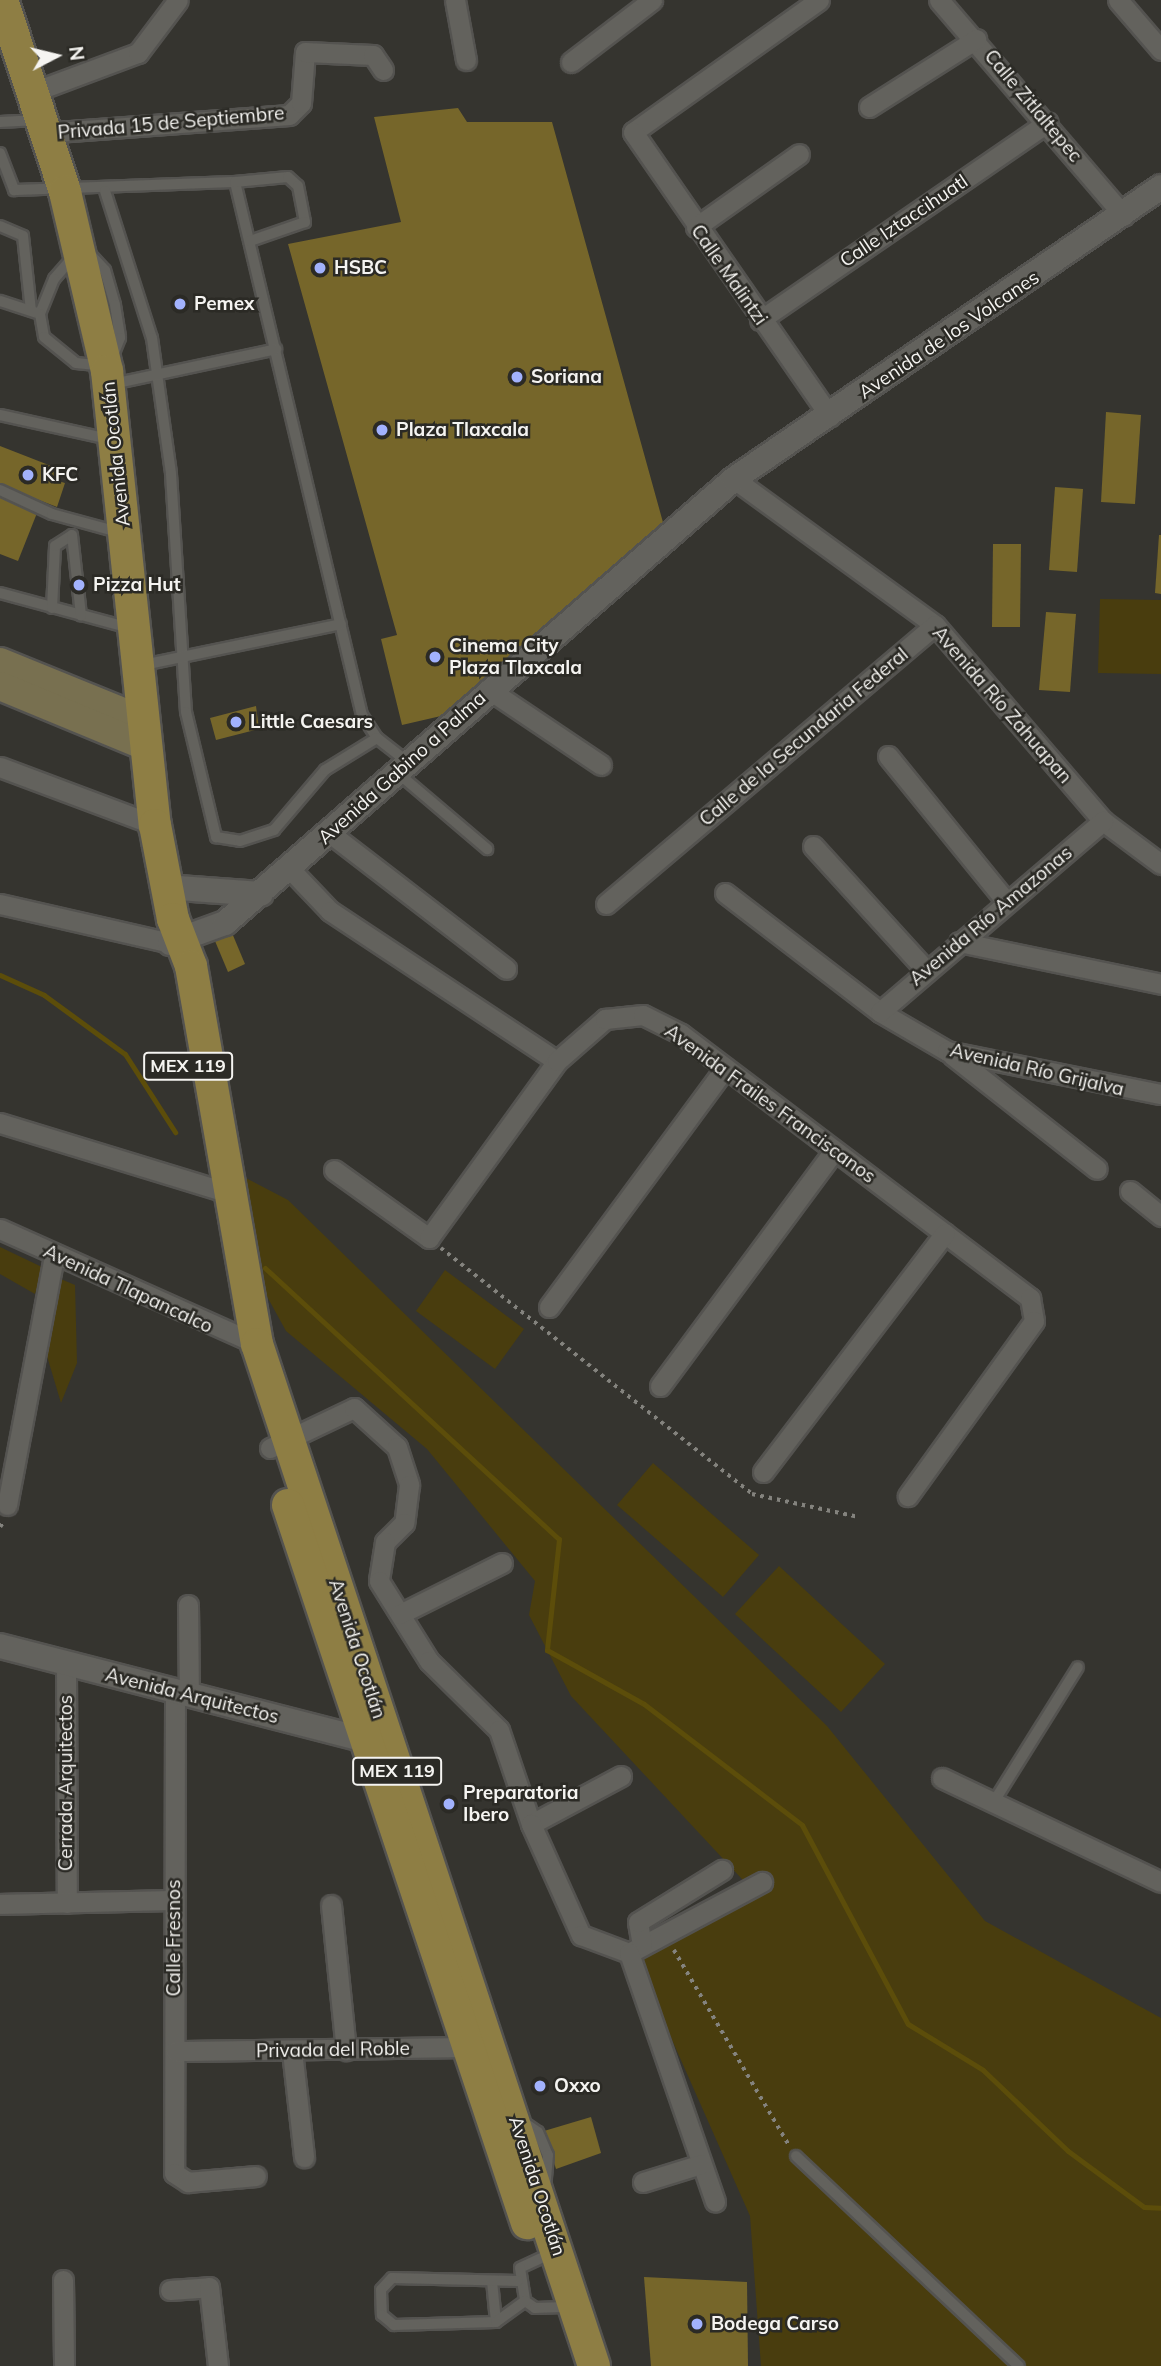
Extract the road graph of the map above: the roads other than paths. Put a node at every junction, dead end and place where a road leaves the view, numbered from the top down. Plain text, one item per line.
1 (2, 0) edge
2 (178, 0) edge
3 (455, 0) edge
4 (652, 0) edge
5 (819, 0) edge
6 (939, 0) edge
7 (1118, 0) edge
8 (627, 8) edge
9 (1157, 37) edge
10 (976, 39) junction
11 (466, 60) dead end
12 (571, 62) dead end
13 (383, 70) dead end
14 (869, 107) dead end
15 (39, 115) junction
16 (0, 122) edge
17 (1048, 122) junction
18 (0, 153) edge
19 (799, 154) dead end
20 (235, 182) junction
21 (1161, 187) edge
22 (104, 191) junction
23 (65, 192) junction
24 (1124, 216) junction
25 (0, 226) edge
26 (696, 227) junction
27 (250, 241) junction
28 (78, 246) junction
29 (0, 301) edge
30 (36, 312) junction
31 (760, 320) junction
32 (276, 349) junction
33 (107, 374) junction
34 (157, 376) junction
35 (0, 415) edge
36 (830, 416) junction
37 (116, 441) junction
38 (734, 479) junction
39 (0, 490) edge
40 (125, 533) junction
41 (0, 593) edge
42 (52, 608) junction
43 (82, 615) junction
44 (341, 624) junction
45 (935, 625) junction
46 (134, 629) junction
47 (183, 660) junction
48 (0, 662) edge
49 (138, 665) junction
50 (0, 686) edge
51 (488, 690) junction
52 (145, 733) junction
53 (377, 738) junction
54 (888, 756) dead end
55 (601, 765) dead end
56 (401, 766) junction
57 (0, 767) edge
58 (1103, 821) junction
59 (155, 825) junction
60 (331, 834) junction
61 (813, 846) dead end
62 (488, 849) dead end
63 (1161, 863) edge
64 (290, 869) junction
65 (165, 887) junction
66 (724, 893) dead end
67 (261, 894) junction
68 (1006, 901) junction
69 (0, 904) edge
70 (606, 904) dead end
71 (176, 935) junction
72 (959, 942) junction
73 (506, 969) dead end
74 (926, 970) junction
75 (1161, 984) edge
76 (880, 1013) junction
77 (947, 1051) junction
78 (557, 1061) junction
79 (725, 1068) junction
80 (1161, 1094) edge
81 (0, 1123) edge
82 (834, 1151) junction
83 (1097, 1169) dead end
84 (334, 1170) dead end
85 (219, 1184) junction
86 (1129, 1191) dead end
87 (1161, 1216) edge
88 (0, 1229) edge
89 (945, 1233) junction
90 (54, 1257) junction
91 (549, 1307) dead end
92 (247, 1341) junction
93 (660, 1386) dead end
94 (279, 1444) junction
95 (763, 1472) dead end
96 (908, 1496) dead end
97 (7, 1505) dead end
98 (502, 1563) dead end
99 (188, 1605) dead end
100 (400, 1614) junction
101 (0, 1646) edge
102 (66, 1664) junction
103 (1078, 1667) dead end
104 (182, 1695) junction
105 (374, 1737) junction
106 (621, 1776) dead end
107 (942, 1779) dead end
108 (993, 1803) junction
109 (531, 1824) junction
110 (722, 1870) dead end
111 (762, 1882) dead end
112 (1161, 1882) edge
113 (174, 1900) junction
114 (66, 1903) junction
115 (0, 1904) edge
116 (331, 1905) dead end
117 (636, 1949) junction
118 (478, 2047) junction
119 (346, 2050) junction
120 (292, 2051) junction
121 (175, 2052) junction
122 (796, 2156) road end
123 (304, 2157) dead end
124 (701, 2164) junction
125 (256, 2176) dead end
126 (643, 2182) dead end
127 (715, 2202) dead end
128 (549, 2254) junction
129 (63, 2280) dead end
130 (492, 2281) junction
131 (519, 2281) junction
132 (170, 2290) dead end
133 (525, 2301) junction
134 (566, 2308) junction
135 (496, 2322) junction
136 (64, 2366) edge
137 (218, 2366) edge
138 (573, 2366) edge
139 (594, 2366) edge
140 (1019, 2366) edge

1 - 15 main road, Avenida Ocotlán / MEX 119
2 - 15 street
3 - 11 street
4 - 8 street
5 - 26 street, Calle Malintzi
6 - 10 street, Calle Zitlaltepec
7 - 9 street
8 - 12 street
10 - 14 street
10 - 17 street, Calle Zitlaltepec
13 - 15 street, Privada 15 de Septiembre
15 - 16 lane
15 - 23 main road, Avenida Ocotlán / MEX 119
17 - 24 street, Calle Zitlaltepec
17 - 31 street, Calle Iztaccihuatl
18 - 23 lane
19 - 26 street
20 - 22 lane
20 - 27 lane
20 - 27 lane
21 - 24 street, Avenida de los Volcanes
22 - 23 lane
22 - 34 lane
23 - 28 main road, Avenida Ocotlán / MEX 119
24 - 36 street, Avenida de los Volcanes
25 - 30 lane
26 - 31 street, Calle Malintzi
27 - 32 lane
28 - 30 lane
28 - 33 main road, Avenida Ocotlán / MEX 119
29 - 30 lane
30 - 33 lane
31 - 36 street, Calle Malintzi
32 - 34 lane
32 - 44 lane
33 - 34 lane
33 - 37 main road, Avenida Ocotlán / MEX 119
34 - 47 lane
35 - 37 lane
36 - 38 street, Avenida de los Volcanes
37 - 40 main road, Avenida Ocotlán / MEX 119
38 - 45 street, Avenida Río Zahuapan
38 - 51 street, Avenida Gabino a Palma
39 - 40 lane
40 - 46 main road, Avenida Ocotlán / MEX 119
41 - 42 lane
42 - 43 lane
42 - 43 lane
43 - 46 lane
44 - 47 lane
44 - 53 lane
45 - 58 street, Avenida Río Zahuapan
45 - 70 street, Calle de la Secundaria Federal
46 - 49 main road, Avenida Ocotlán / MEX 119
47 - 49 lane
47 - 53 lane
48 - 52 main road
49 - 52 main road, Avenida Ocotlán / MEX 119
50 - 52 main road
51 - 55 street
51 - 56 street, Avenida Gabino a Palma
52 - 59 main road, Avenida Ocotlán / MEX 119
53 - 56 lane
54 - 68 street
56 - 60 street, Avenida Gabino a Palma
56 - 62 lane
57 - 59 street
58 - 63 street, Avenida Río Zahuapan
58 - 68 street, Avenida Río Amazonas
59 - 65 main road, Avenida Ocotlán / MEX 119
60 - 64 street, Avenida Gabino a Palma
60 - 73 street
61 - 74 street
64 - 67 street, Avenida Gabino a Palma
64 - 78 street
65 - 67 street
65 - 71 main road, Avenida Ocotlán / MEX 119
66 - 76 street, Avenida Río Grijalva
67 - 71 street, Avenida Gabino a Palma
68 - 72 street, Avenida Río Amazonas
69 - 71 street
71 - 85 main road, Avenida Ocotlán / MEX 119
71 - 85 main road, Avenida Ocotlán / MEX 119
72 - 74 street, Avenida Río Amazonas
72 - 75 street
74 - 76 street, Avenida Río Amazonas
76 - 77 street, Avenida Río Grijalva
77 - 80 street, Avenida Río Grijalva
77 - 83 street
78 - 79 street, Avenida Frailes Franciscanos
78 - 84 street, Avenida Frailes Franciscanos
79 - 82 street, Avenida Frailes Franciscanos
79 - 91 street
81 - 85 street
82 - 89 street, Avenida Frailes Franciscanos
82 - 93 street
85 - 92 main road, Avenida Ocotlán / MEX 119
86 - 87 street
88 - 90 street, Avenida Tlapancalco
89 - 95 street
89 - 96 street, Avenida Frailes Franciscanos
90 - 92 street, Avenida Tlapancalco
90 - 97 street
92 - 94 main road, Avenida Ocotlán / MEX 119
94 - 100 street
94 - 105 main road, Avenida Ocotlán / MEX 119
98 - 100 street
99 - 104 street, Calle Fresnos
100 - 109 street
101 - 102 street, Avenida Arquitectos
102 - 104 street, Avenida Arquitectos
102 - 114 street, Cerrada Arquitectos
103 - 108 lane
104 - 105 street, Avenida Arquitectos
104 - 113 street, Calle Fresnos
105 - 118 main road, Avenida Ocotlán / MEX 119
106 - 109 street
107 - 108 street
108 - 112 street
109 - 117 street
110 - 117 street
111 - 117 street
113 - 114 street
113 - 121 street, Calle Fresnos
114 - 115 street
116 - 119 street
117 - 124 street
118 - 119 street, Privada del Roble
118 - 128 main road, Avenida Ocotlán / MEX 119
118 - 128 main road, Avenida Ocotlán / MEX 119
119 - 120 street, Privada del Roble
120 - 121 street, Privada del Roble
120 - 123 street
121 - 125 street, Calle Fresnos
122 - 140 lane
124 - 126 street
124 - 127 street
128 - 131 lane
128 - 134 main road, Avenida Ocotlán / MEX 119
129 - 136 street
130 - 131 lane
130 - 135 lane
130 - 135 lane
131 - 133 lane
132 - 137 street
133 - 134 lane
133 - 135 lane
134 - 138 main road, Avenida Ocotlán / MEX 119
134 - 139 main road, Avenida Ocotlán / MEX 119

